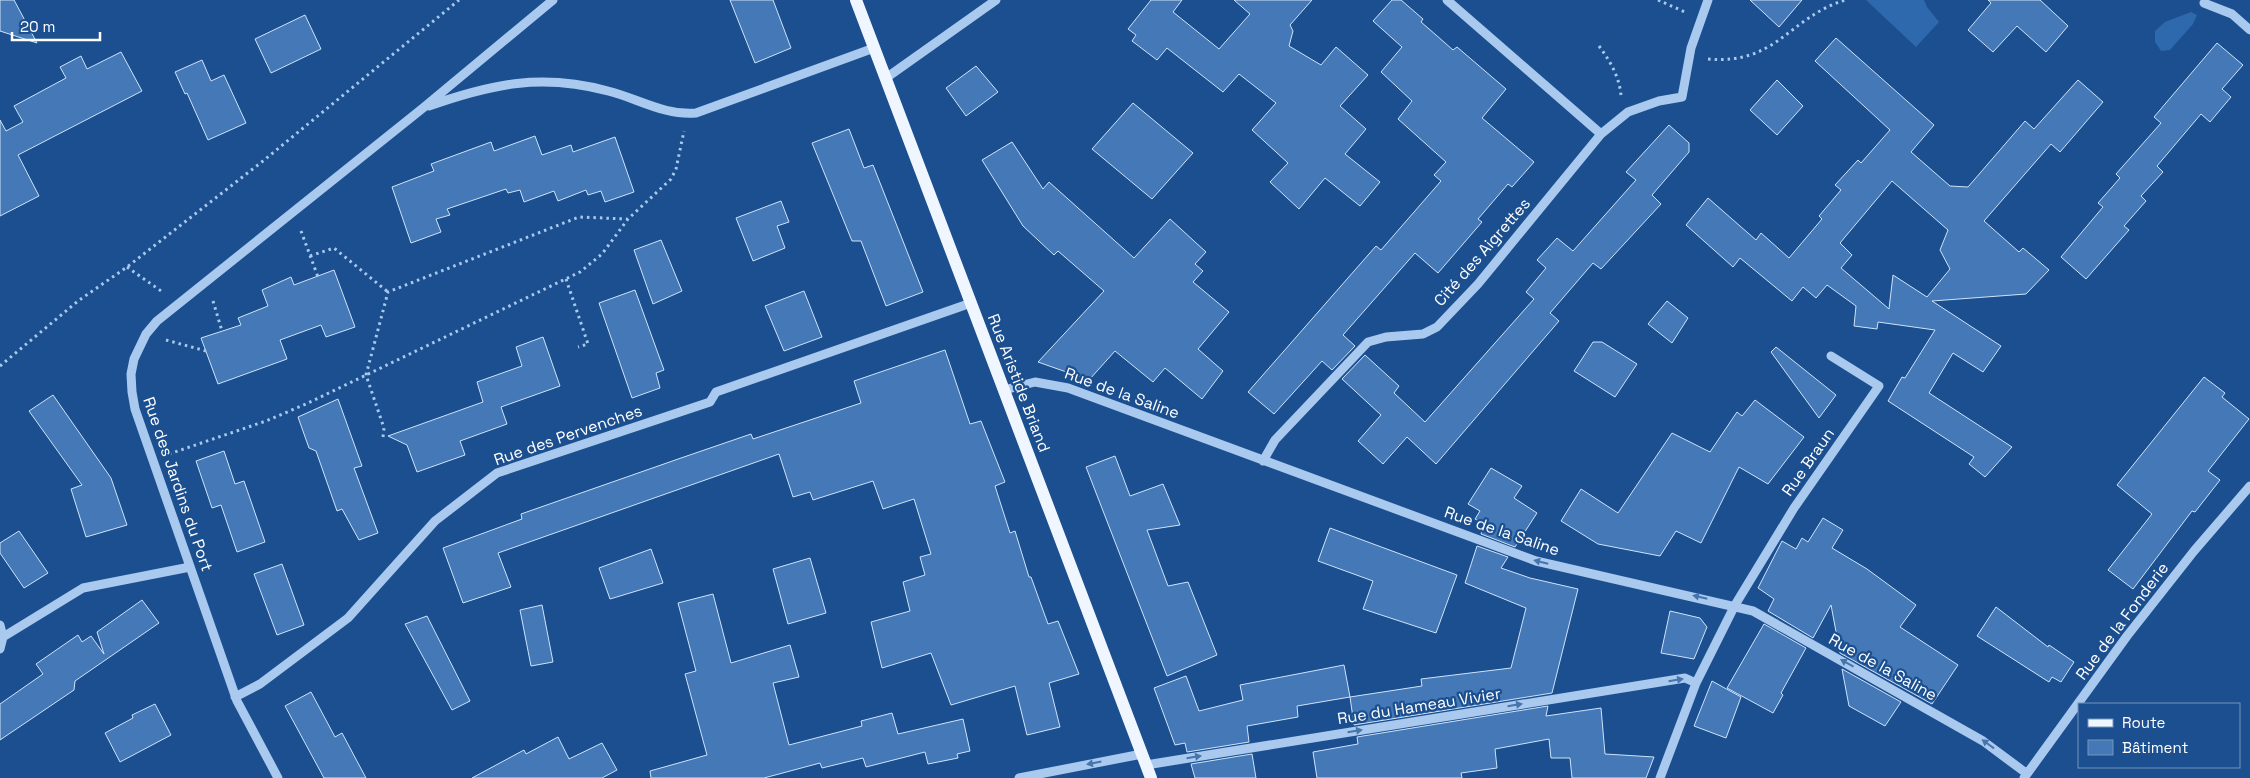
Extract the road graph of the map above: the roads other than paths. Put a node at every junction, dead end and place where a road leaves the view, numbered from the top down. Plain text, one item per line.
1 (553, 0) edge
2 (856, 0) edge
3 (996, 0) edge
4 (1447, 0) edge
5 (1708, 0) edge
6 (2204, 3) dead end
7 (2250, 30) edge
8 (874, 48) junction
9 (886, 78) junction
10 (424, 108) junction
11 (1601, 134) junction
12 (971, 303) junction
13 (1832, 356) dead end
14 (1004, 390) junction
15 (1263, 461) junction
16 (2250, 486) edge
17 (190, 567) junction
18 (1735, 605) junction
19 (0, 625) edge
20 (3, 637) junction
21 (0, 649) edge
22 (1696, 683) junction
23 (235, 697) junction
24 (2079, 703) edge
25 (2078, 704) edge
26 (1144, 759) junction
27 (2025, 776) edge
28 (278, 778) edge
29 (1019, 778) edge
30 (1151, 778) edge
31 (1660, 778) edge

1 - 10 street, Rue des Jardins du Port
2 - 8 main road, Rue Aristide Briand
3 - 9 street
4 - 11 street
5 - 11 street, Cité des Aigrettes
6 - 7 street
8 - 9 main road, Rue Aristide Briand
8 - 10 street, Rue des Jardins du Port
9 - 12 main road, Rue Aristide Briand
10 - 17 street, Rue des Jardins du Port
11 - 15 street, Cité des Aigrettes
12 - 14 main road, Rue Aristide Briand
12 - 23 street, Rue des Pervenches
13 - 18 street, Rue Braun
14 - 15 street, Rue de la Saline
14 - 26 main road, Rue Aristide Briand
18 -> 15 street, Rue de la Saline
16 - 24 street, Rue de la Fonderie
17 - 20 street
17 - 23 street, Rue des Jardins du Port
18 - 22 street
27 -> 18 street, Rue de la Saline
19 - 20 street
20 - 21 street
26 -> 22 street, Rue du Hameau Vivier
22 - 31 street
23 - 28 street, Rue des Jardins du Port
25 - 27 street, Rue de la Fonderie
26 -> 29 street
26 - 30 main road, Rue Aristide Briand

